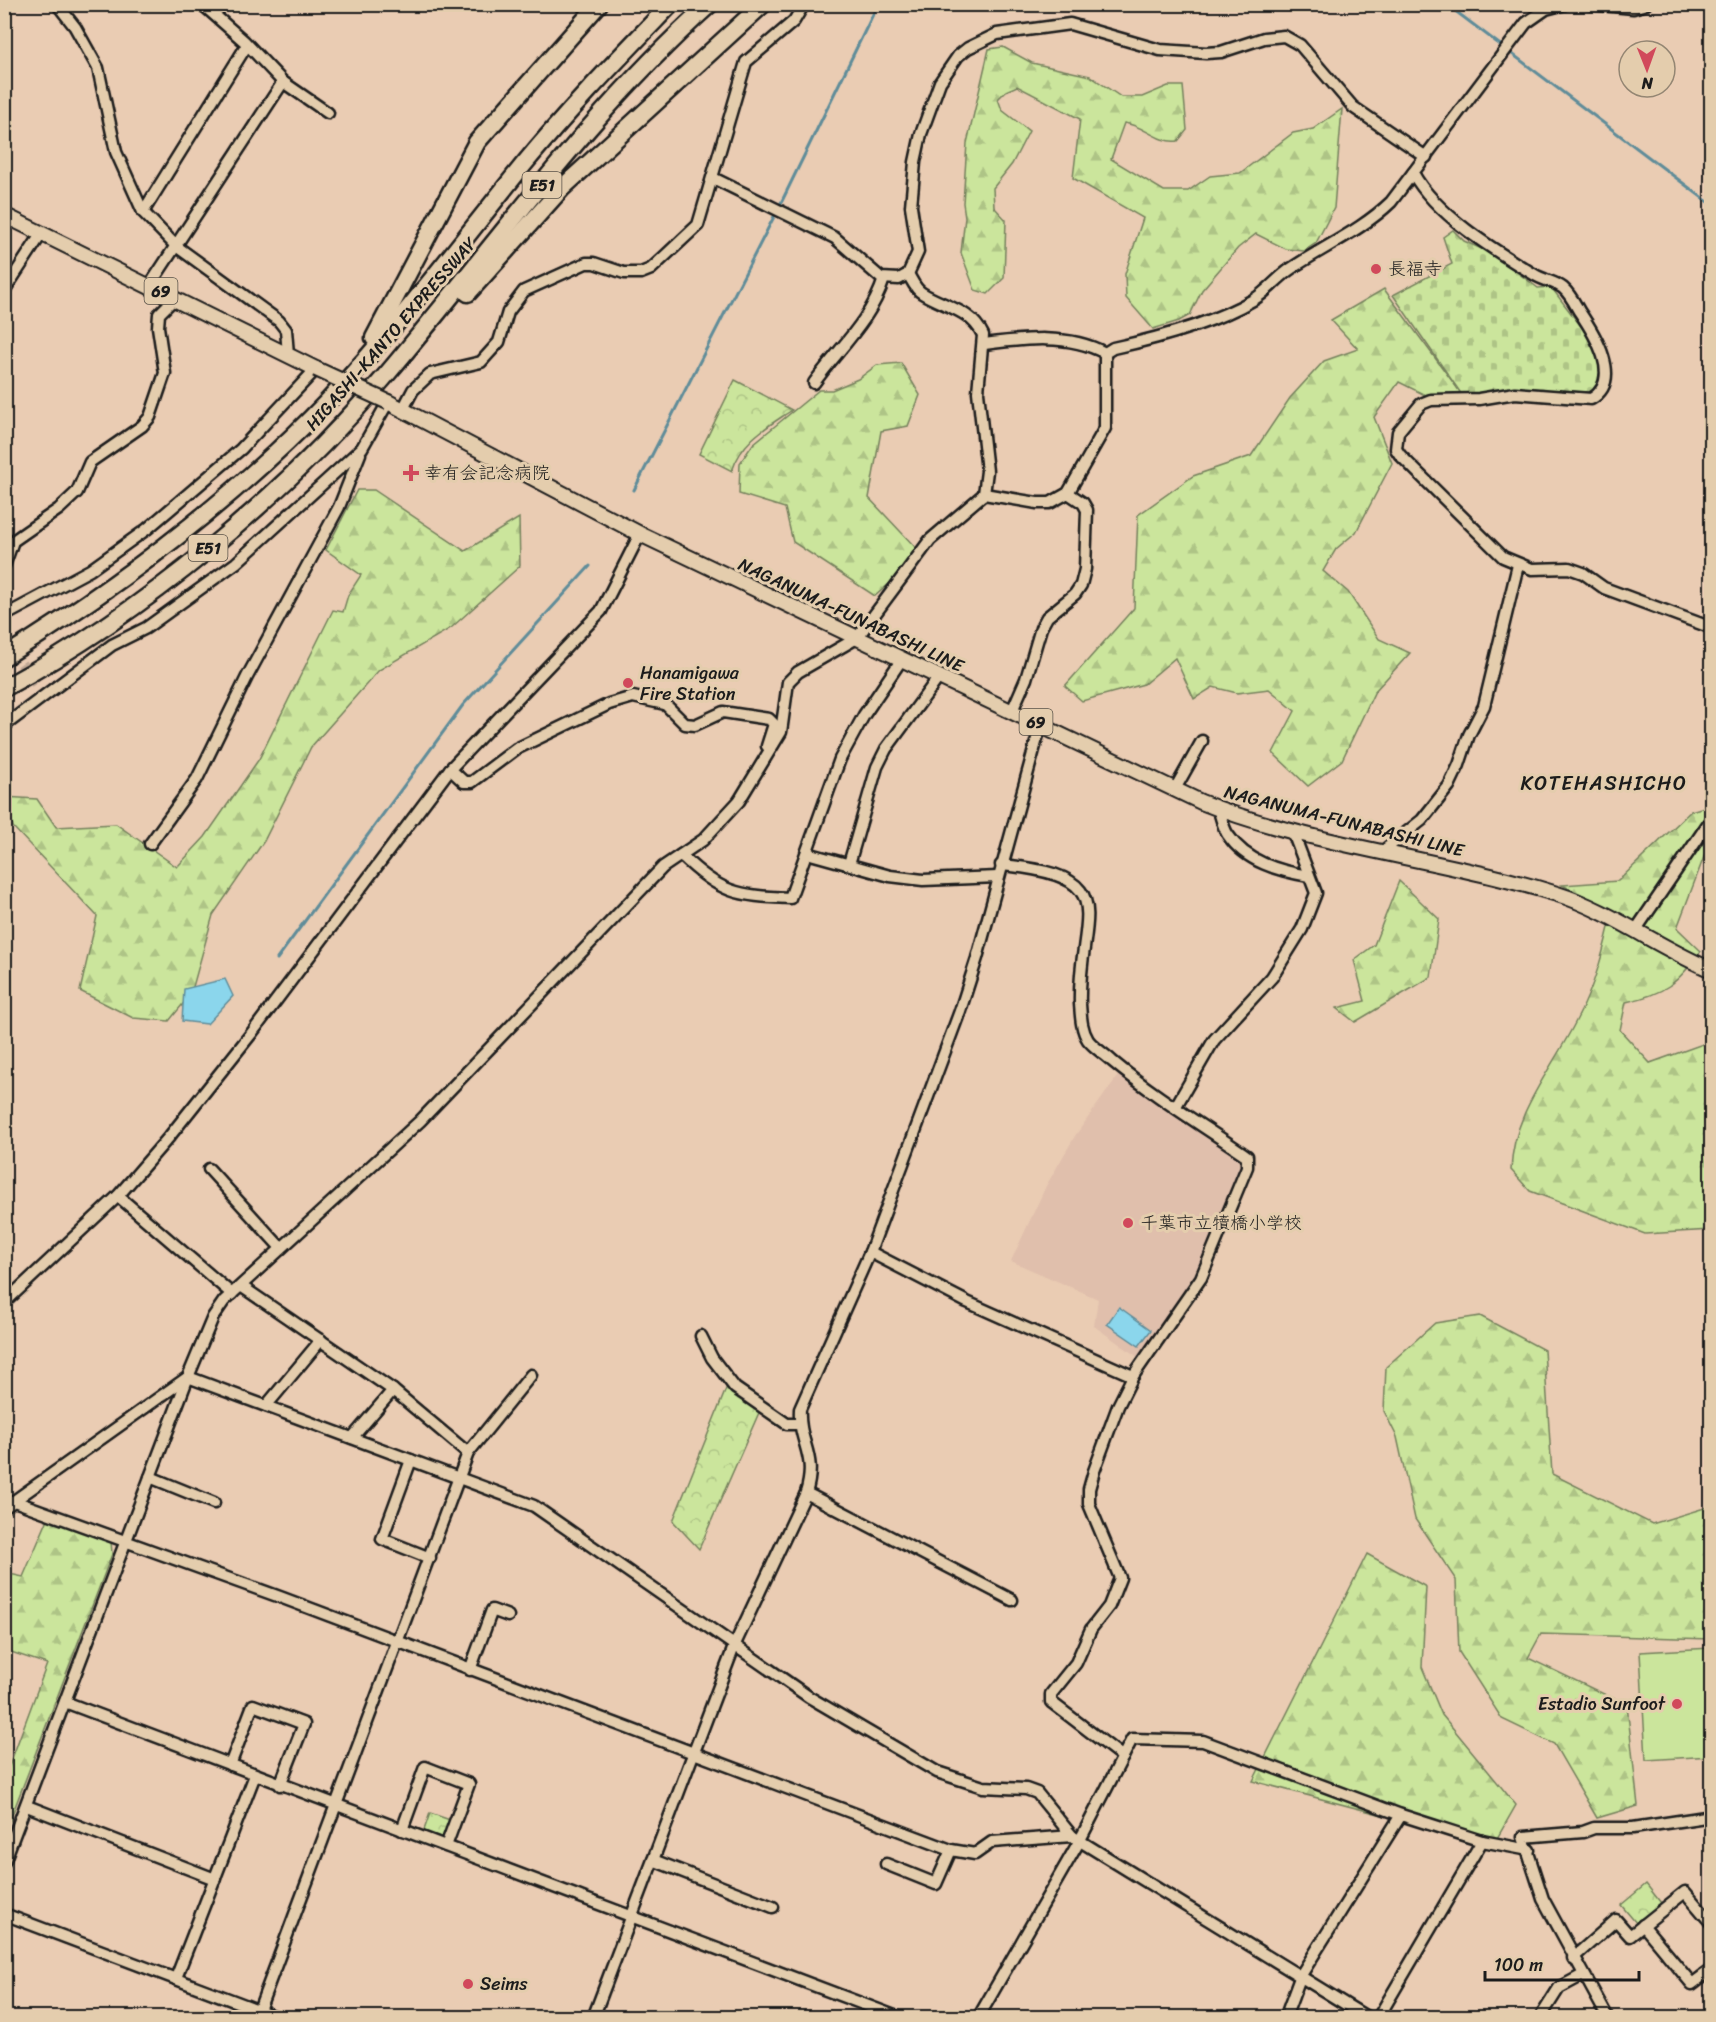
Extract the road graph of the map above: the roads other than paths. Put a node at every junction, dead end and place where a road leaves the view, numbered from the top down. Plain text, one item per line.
1 (57, 4) edge
2 (202, 4) edge
3 (599, 4) edge
4 (671, 4) edge
5 (710, 4) edge
6 (763, 4) edge
7 (804, 4) edge
8 (1564, 4) edge
9 (1590, 4) edge
10 (1646, 4) edge
11 (247, 45) junction
12 (283, 82) junction
13 (328, 113) dead end
14 (1426, 157) junction
15 (1413, 172) junction
16 (713, 178) junction
17 (143, 212) junction
18 (4, 215) edge
19 (42, 233) junction
20 (176, 246) junction
21 (908, 274) junction
22 (884, 279) junction
23 (150, 285) junction
24 (4, 291) edge
25 (176, 298) junction
26 (984, 344) junction
27 (1106, 353) junction
28 (288, 354) junction
29 (360, 366) junction
30 (316, 369) junction
31 (386, 376) junction
32 (814, 383) dead end
33 (388, 402) junction
34 (403, 409) junction
35 (362, 448) junction
36 (1068, 493) junction
37 (984, 494) junction
38 (640, 534) junction
39 (1518, 564) junction
40 (4, 566) edge
41 (126, 575) junction
42 (4, 616) edge
43 (1712, 628) edge
44 (856, 638) junction
45 (4, 647) edge
46 (4, 657) edge
47 (902, 659) junction
48 (939, 676) junction
49 (6, 687) edge
50 (1012, 711) junction
51 (1041, 724) junction
52 (4, 726) edge
53 (1202, 741) dead end
54 (763, 761) junction
55 (450, 769) junction
56 (1175, 789) junction
57 (1218, 808) junction
58 (1712, 818) edge
59 (1292, 830) junction
60 (150, 844) dead end
61 (1383, 851) junction
62 (807, 853) junction
63 (681, 855) junction
64 (849, 864) junction
65 (1000, 871) junction
66 (1309, 876) junction
67 (1635, 931) junction
68 (1712, 970) edge
69 (1176, 1106) junction
70 (209, 1169) dead end
71 (118, 1196) junction
72 (281, 1248) junction
73 (870, 1252) junction
74 (242, 1286) junction
75 (232, 1293) junction
76 (4, 1303) edge
77 (701, 1336) dead end
78 (321, 1340) junction
79 (531, 1375) dead end
80 (1133, 1376) junction
81 (188, 1377) junction
82 (393, 1389) junction
83 (266, 1406) junction
84 (799, 1424) junction
85 (352, 1438) junction
86 (468, 1453) junction
87 (411, 1460) junction
88 (150, 1477) junction
89 (459, 1479) junction
90 (806, 1493) junction
91 (213, 1503) dead end
92 (9, 1505) edge
93 (126, 1541) junction
94 (430, 1558) junction
95 (1012, 1599) dead end
96 (508, 1616) dead end
97 (398, 1643) junction
98 (735, 1644) junction
99 (470, 1670) junction
100 (65, 1702) junction
101 (694, 1753) junction
102 (1123, 1757) junction
103 (230, 1766) junction
104 (255, 1775) junction
105 (280, 1785) junction
106 (27, 1806) junction
107 (337, 1806) junction
108 (1401, 1815) junction
109 (1712, 1816) edge
110 (402, 1830) junction
111 (1076, 1838) junction
112 (1482, 1841) junction
113 (446, 1846) junction
114 (951, 1850) junction
115 (1529, 1850) junction
116 (653, 1860) junction
117 (4, 1862) edge
118 (885, 1864) dead end
119 (215, 1879) junction
120 (774, 1907) dead end
121 (4, 1914) edge
122 (631, 1916) junction
123 (1712, 1924) edge
124 (1643, 1925) junction
125 (1573, 1958) junction
126 (1712, 1969) edge
127 (1301, 1975) junction
128 (1583, 1975) junction
129 (176, 1978) junction
130 (257, 2014) edge
131 (279, 2018) edge
132 (593, 2018) edge
133 (900, 2018) edge
134 (978, 2018) edge
135 (1285, 2018) edge
136 (1368, 2018) edge
137 (1378, 2018) edge
138 (1540, 2018) edge
139 (1608, 2018) edge

1 - 17 street
2 - 11 street
3 - 29 highway
4 - 29 highway, HIGASHI-KANTO EXPRESSWAY / E51
5 - 31 highway, HIGASHI-KANTO EXPRESSWAY / E51
6 - 31 highway
7 - 16 street
8 - 14 street
9 - 10 street
11 - 12 street
11 - 17 street
12 - 13 street
12 - 20 street
14 - 15 street
14 - 21 street
15 - 27 street
15 - 39 street
16 - 22 street
16 - 34 street
17 - 20 street
18 - 19 main road, NAGANUMA-FUNABASHI LINE / 69
19 - 23 main road, NAGANUMA-FUNABASHI LINE / 69
19 - 24 street
20 - 23 street
20 - 28 street
21 - 22 street
21 - 26 street
22 - 32 street
23 - 25 main road, NAGANUMA-FUNABASHI LINE / 69
25 - 28 main road, NAGANUMA-FUNABASHI LINE / 69
25 - 40 street
26 - 27 street
26 - 37 street
27 - 36 street
28 - 30 main road, NAGANUMA-FUNABASHI LINE / 69
29 - 41 highway, HIGASHI-KANTO EXPRESSWAY / E51
30 - 33 main road, NAGANUMA-FUNABASHI LINE / 69, bridge
30 - 42 street
31 - 49 highway, HIGASHI-KANTO EXPRESSWAY / E51
33 - 34 main road, NAGANUMA-FUNABASHI LINE / 69
33 - 35 street
34 - 38 main road, NAGANUMA-FUNABASHI LINE / 69
35 - 52 street
35 - 60 street
36 - 37 street
36 - 50 street
37 - 44 street
38 - 44 main road, NAGANUMA-FUNABASHI LINE / 69
38 - 55 street
39 - 43 street
39 - 61 street
41 - 45 highway
41 - 46 highway, HIGASHI-KANTO EXPRESSWAY / E51
44 - 47 main road, NAGANUMA-FUNABASHI LINE / 69
44 - 54 street
47 - 48 main road, NAGANUMA-FUNABASHI LINE / 69
47 - 62 street
48 - 50 main road, NAGANUMA-FUNABASHI LINE / 69
48 - 64 street
50 - 51 main road, NAGANUMA-FUNABASHI LINE / 69
51 - 56 main road, NAGANUMA-FUNABASHI LINE / 69
51 - 65 street
53 - 56 street
54 - 55 street
54 - 63 street
55 - 71 street
56 - 57 main road, NAGANUMA-FUNABASHI LINE / 69
57 - 59 main road, NAGANUMA-FUNABASHI LINE / 69
57 - 66 street
58 - 67 street
59 - 61 main road, NAGANUMA-FUNABASHI LINE / 69
59 - 66 street
61 - 67 main road, NAGANUMA-FUNABASHI LINE / 69
62 - 63 street
62 - 64 street
63 - 72 street
64 - 65 street
65 - 69 street
65 - 73 street
66 - 69 street
67 - 68 main road, NAGANUMA-FUNABASHI LINE / 69
69 - 80 street
70 - 72 street
71 - 75 street
71 - 76 street
72 - 74 street
73 - 80 street
73 - 84 street
74 - 75 street
74 - 78 street
75 - 81 street
77 - 84 street
78 - 82 street
78 - 83 street
79 - 86 street
80 - 102 street
81 - 83 street
81 - 88 street
81 - 92 street
82 - 85 street
82 - 86 street
83 - 85 street
84 - 90 street
85 - 87 street
86 - 89 street
87 - 89 street
87 - 94 street
88 - 91 street
88 - 93 street
89 - 94 street
89 - 98 street
90 - 95 street
90 - 98 street
92 - 93 street
93 - 97 street
93 - 100 street
94 - 97 street
96 - 99 street
97 - 99 street
97 - 107 street
98 - 101 street
98 - 111 street
99 - 101 street
100 - 103 street
100 - 106 street
101 - 114 street
101 - 116 street
102 - 108 street
102 - 111 street
103 - 104 street
103 - 105 street
104 - 105 street
104 - 119 street
105 - 107 street
106 - 117 street
106 - 119 street
107 - 110 street
107 - 130 street
108 - 112 street
108 - 127 street
109 - 115 street
110 - 113 street
110 - 113 street
111 - 114 street
111 - 127 street
111 - 134 street
112 - 115 street
112 - 137 street
113 - 122 street
114 - 118 street
115 - 125 street
116 - 120 street
116 - 122 street
119 - 129 street
121 - 129 street
122 - 132 street
122 - 133 street
123 - 124 street
124 - 125 street
124 - 126 street
125 - 128 street
127 - 135 street
127 - 136 street
128 - 138 street
128 - 139 street
129 - 130 street
130 - 131 street

